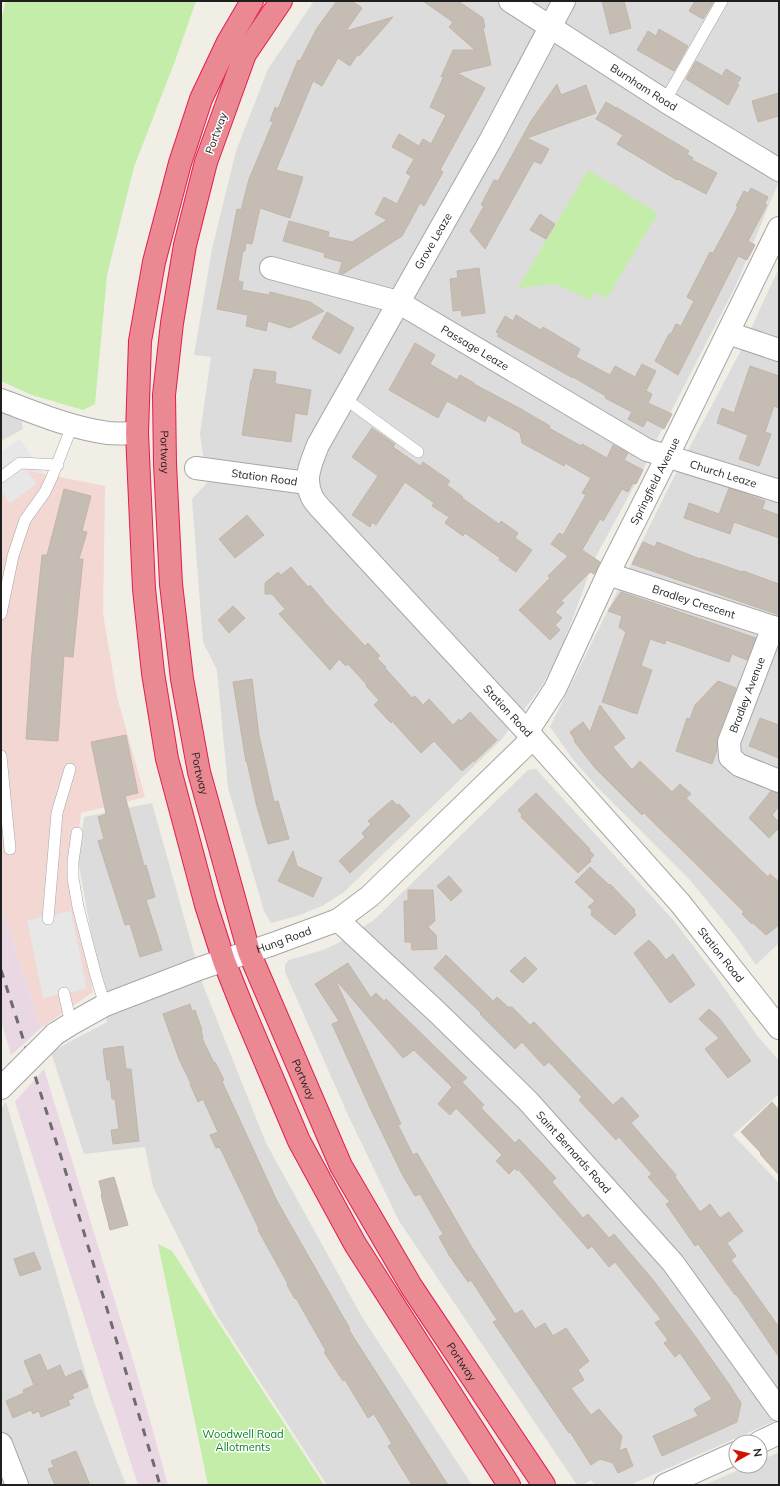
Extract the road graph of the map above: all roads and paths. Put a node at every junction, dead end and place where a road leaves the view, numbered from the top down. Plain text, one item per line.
1 (252, 1) edge
2 (281, 1) edge
3 (510, 1) edge
4 (564, 1) edge
5 (722, 1) edge
6 (550, 28) junction
7 (665, 101) junction
8 (779, 170) edge
9 (779, 228) edge
10 (271, 268) dead end
11 (398, 302) junction
12 (728, 333) junction
13 (779, 350) edge
14 (344, 398) junction
15 (1, 400) edge
16 (72, 426) junction
17 (136, 433) junction
18 (418, 452) dead end
19 (667, 457) junction
20 (58, 465) junction
21 (196, 468) dead end
22 (1, 477) edge
23 (307, 482) junction
24 (779, 491) edge
25 (608, 574) junction
26 (1, 614) edge
27 (776, 628) edge
28 (530, 735) junction
29 (1, 756) edge
30 (70, 769) dead end
31 (779, 781) edge
32 (77, 833) dead end
33 (10, 849) dead end
34 (48, 919) dead end
35 (338, 920) junction
36 (249, 952) junction
37 (224, 961) junction
38 (64, 993) dead end
39 (105, 1005) junction
40 (779, 1028) edge
41 (63, 1029) junction
42 (1, 1088) edge
43 (779, 1410) edge
44 (779, 1433) edge
45 (768, 1438) edge
46 (1, 1444) edge
47 (728, 1457) edge
48 (17, 1485) edge
49 (509, 1485) edge
50 (544, 1485) edge
51 (665, 1485) edge

1 - 17 highway
2 - 36 highway, Portway
3 - 6 street, Burnham Road
4 - 6 street, Grove Leaze
5 - 7 lane
6 - 7 street, Burnham Road
6 - 11 street, Grove Leaze
7 - 8 street, Burnham Road
9 - 12 street, Springfield Avenue
10 - 11 street, Passage Leaze
11 - 14 street, Grove Leaze
11 - 19 street, Passage Leaze
12 - 13 street
12 - 19 street, Springfield Avenue
14 - 18 lane
14 - 23 street, Grove Leaze
15 - 16 street
16 - 17 street
16 - 20 lane
17 - 37 highway
19 - 24 street, Church Leaze
19 - 25 street, Springfield Avenue
20 - 22 lane
20 - 26 lane
21 - 23 street, Station Road
23 - 28 street, Station Road
25 - 27 street, Bradley Crescent
25 - 28 street, Springfield Avenue
27 - 31 street, Bradley Avenue
28 - 35 street, Hung Road
28 - 40 street, Station Road
29 - 33 lane
30 - 34 lane
32 - 39 lane
35 - 36 street, Hung Road
35 - 43 street, Saint Bernards Road
36 - 37 street, Hung Road
36 - 50 highway, Portway
37 - 39 street, Hung Road
37 - 49 highway
38 - 41 lane
39 - 41 street, Hung Road
41 - 42 street, Hung Road, bridge
44 - 45 street
46 - 48 street
47 - 51 street

